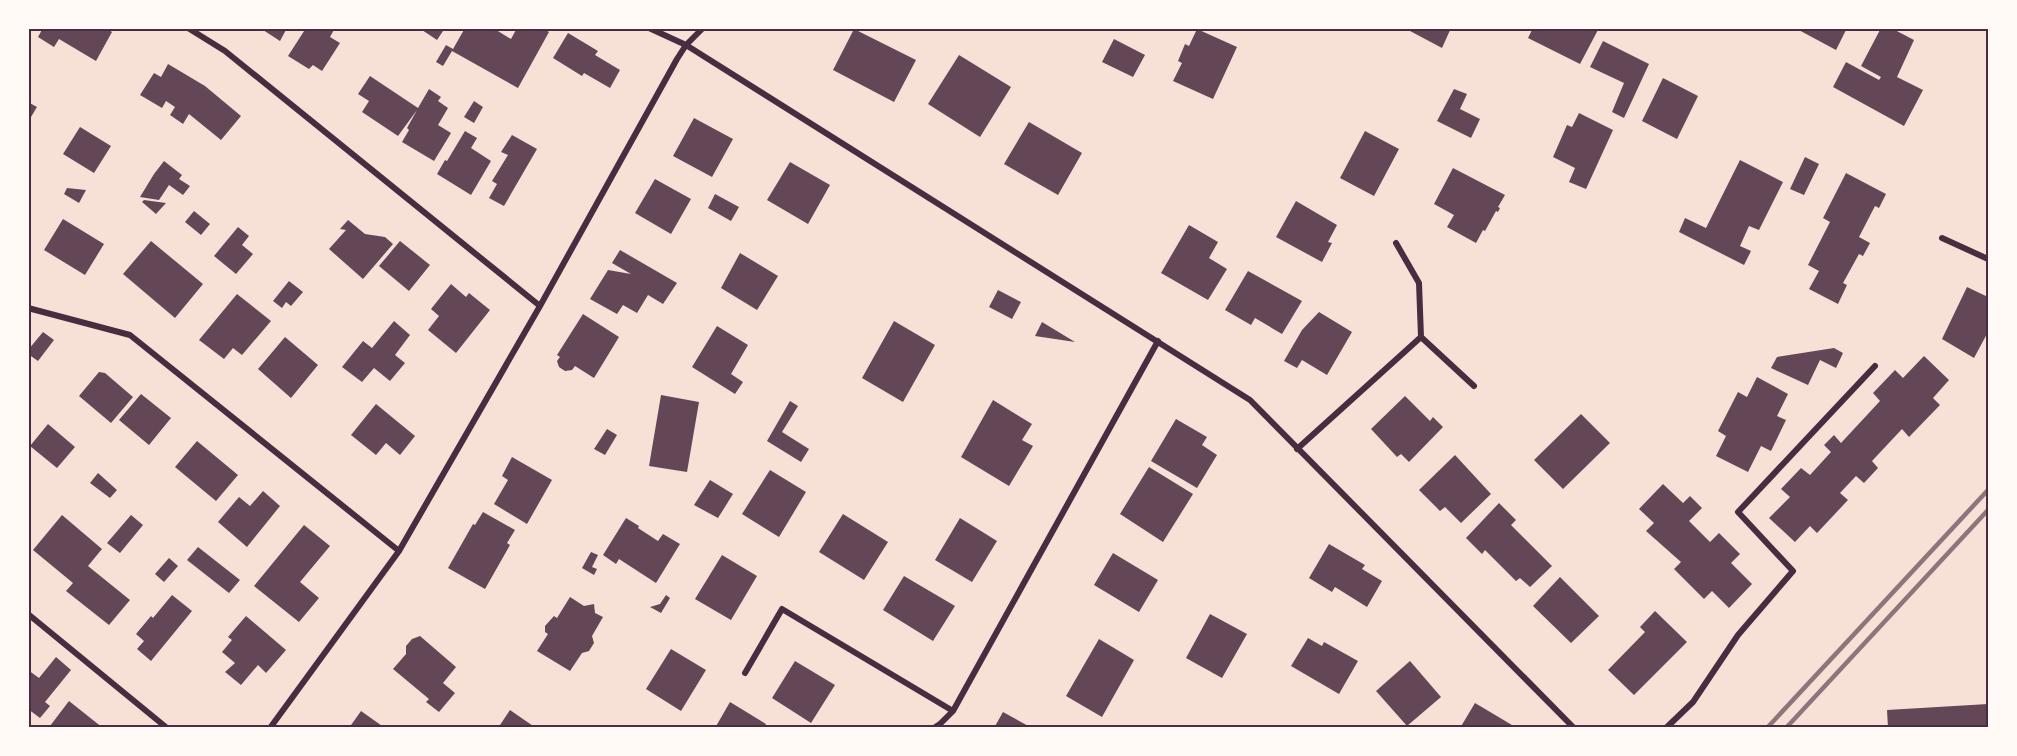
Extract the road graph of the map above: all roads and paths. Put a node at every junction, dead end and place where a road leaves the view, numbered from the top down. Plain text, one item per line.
1 (188, 28) edge
2 (649, 28) edge
3 (703, 28) edge
4 (686, 45) junction
5 (1942, 238) dead end
6 (1396, 243) dead end
7 (1989, 259) edge
8 (540, 306) junction
9 (28, 308) edge
10 (1421, 337) junction
11 (1158, 341) junction
12 (1875, 366) dead end
13 (1474, 386) dead end
14 (1297, 449) junction
15 (399, 552) junction
16 (28, 614) edge
17 (745, 673) dead end
18 (953, 711) junction
19 (167, 728) edge
20 (270, 728) edge
21 (934, 728) edge
22 (1574, 728) edge
23 (1666, 728) edge

1 - 8 street
2 - 4 street
3 - 4 street
4 - 8 street
4 - 11 street
5 - 7 street
6 - 10 street
8 - 15 street
9 - 15 street
10 - 13 street
10 - 14 street
11 - 14 street
11 - 18 street
12 - 23 street
14 - 22 street
15 - 20 street
16 - 19 street
17 - 18 street
18 - 21 street

